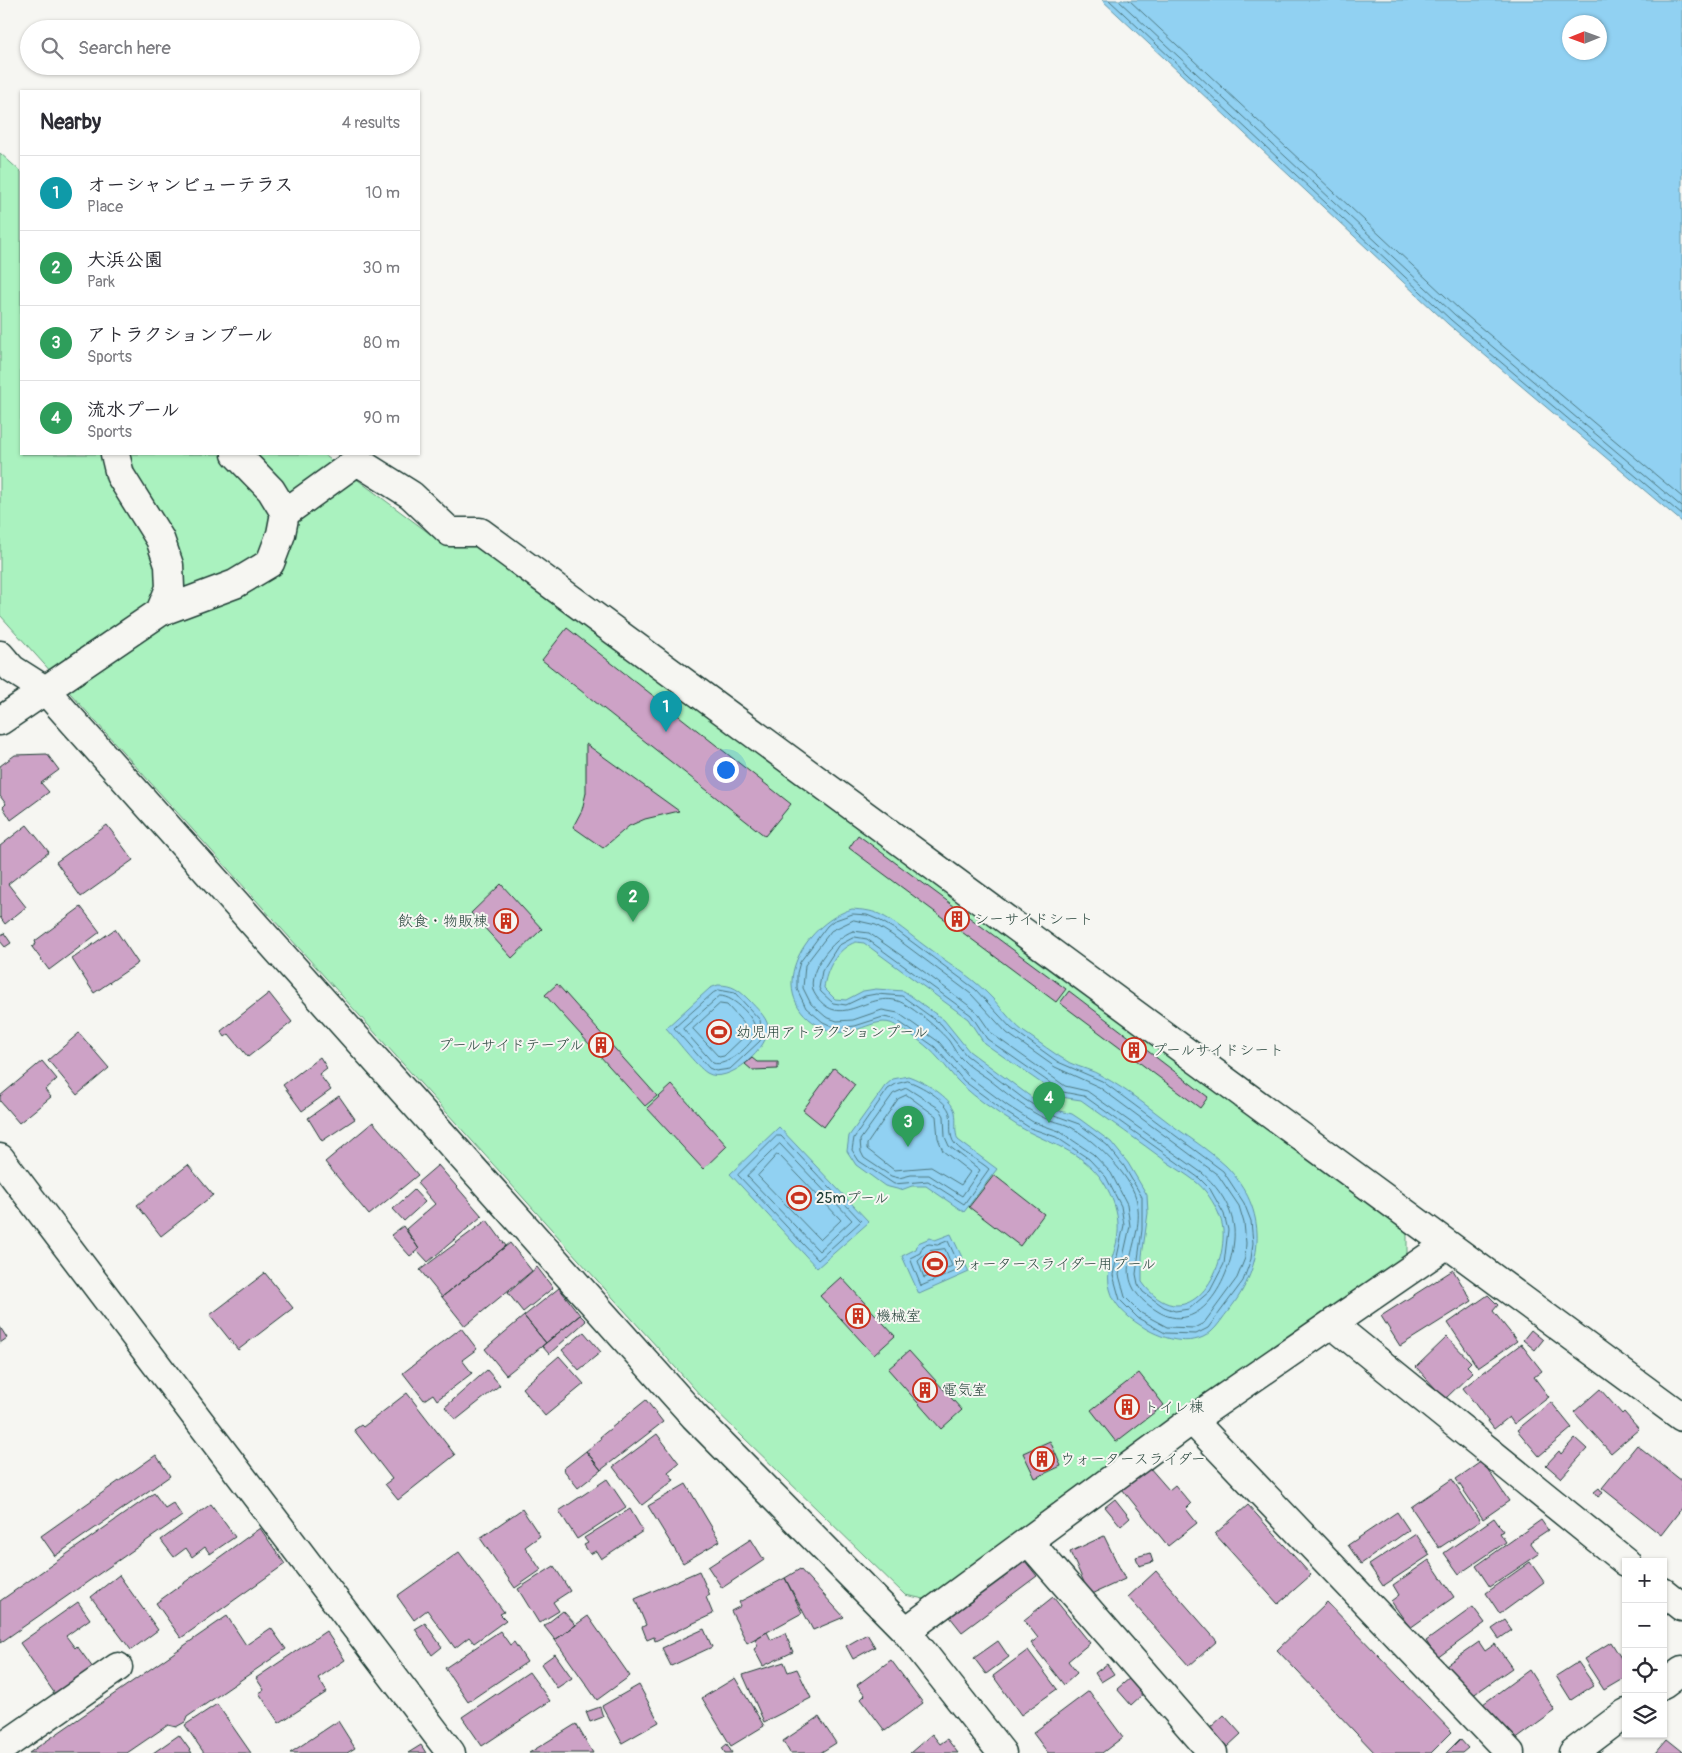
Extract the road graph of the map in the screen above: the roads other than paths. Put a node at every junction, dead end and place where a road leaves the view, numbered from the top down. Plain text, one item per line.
1 (115, 455) edge
2 (237, 455) edge
3 (285, 513) junction
4 (160, 612) junction
5 (0, 655) edge
6 (45, 690) junction
7 (0, 721) edge
8 (0, 1158) edge
9 (1446, 1245) junction
10 (1332, 1324) junction
11 (1682, 1417) edge
12 (1192, 1420) junction
13 (1029, 1542) junction
14 (1622, 1559) edge
15 (1667, 1595) edge
16 (1682, 1608) edge
17 (906, 1631) junction
18 (118, 1667) dead end
19 (1682, 1671) edge
20 (1667, 1682) edge
21 (1622, 1716) edge
22 (0, 1749) edge
23 (451, 1753) edge
24 (1002, 1753) edge
25 (1213, 1753) edge
26 (1510, 1753) edge
27 (1572, 1753) edge

1 - 4 street
2 - 3 street
3 - 4 street
3 - 9 street
4 - 6 street
5 - 6 street
6 - 7 street
6 - 17 street
8 - 23 street
9 - 10 street
9 - 11 street
10 - 12 street
10 - 14 street
12 - 13 street
12 - 26 street
13 - 17 street
13 - 25 street
15 - 16 street
17 - 24 street
18 - 22 street
19 - 20 street
21 - 27 street

